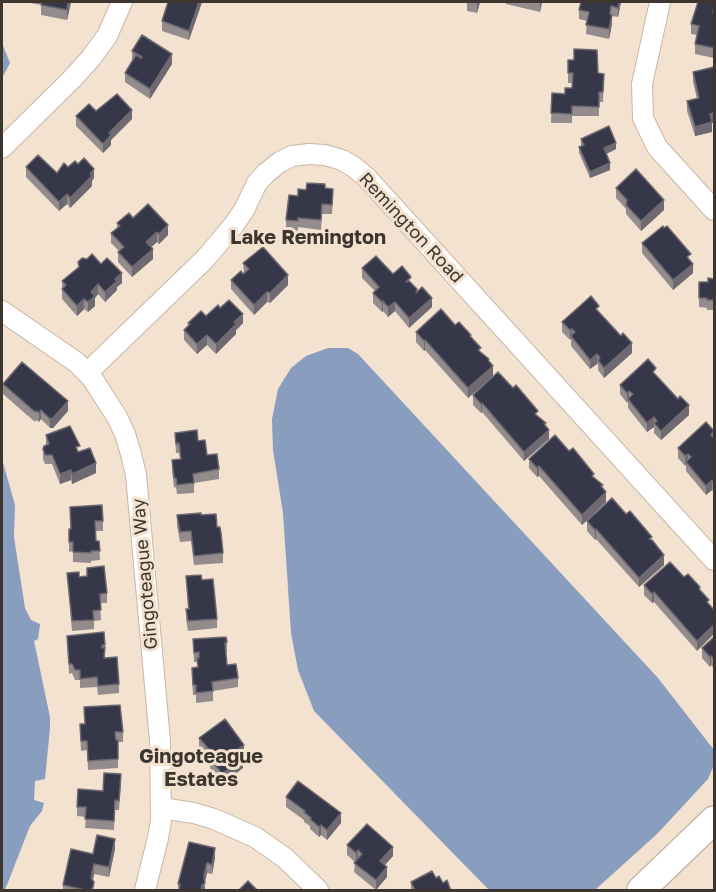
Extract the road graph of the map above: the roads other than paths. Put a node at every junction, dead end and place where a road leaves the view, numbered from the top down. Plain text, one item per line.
1 (122, 2) edge
2 (660, 2) edge
3 (2, 148) edge
4 (714, 210) edge
5 (2, 311) edge
6 (87, 373) junction
7 (714, 560) edge
8 (161, 808) junction
9 (714, 820) edge
10 (145, 891) edge
11 (318, 891) edge
12 (641, 891) edge

1 - 3 street
2 - 4 street
5 - 6 street, Gingoteague Way
6 - 7 street, Remington Road
6 - 8 street, Gingoteague Way
8 - 10 street, Gingoteague Way
8 - 11 street
9 - 12 main road

